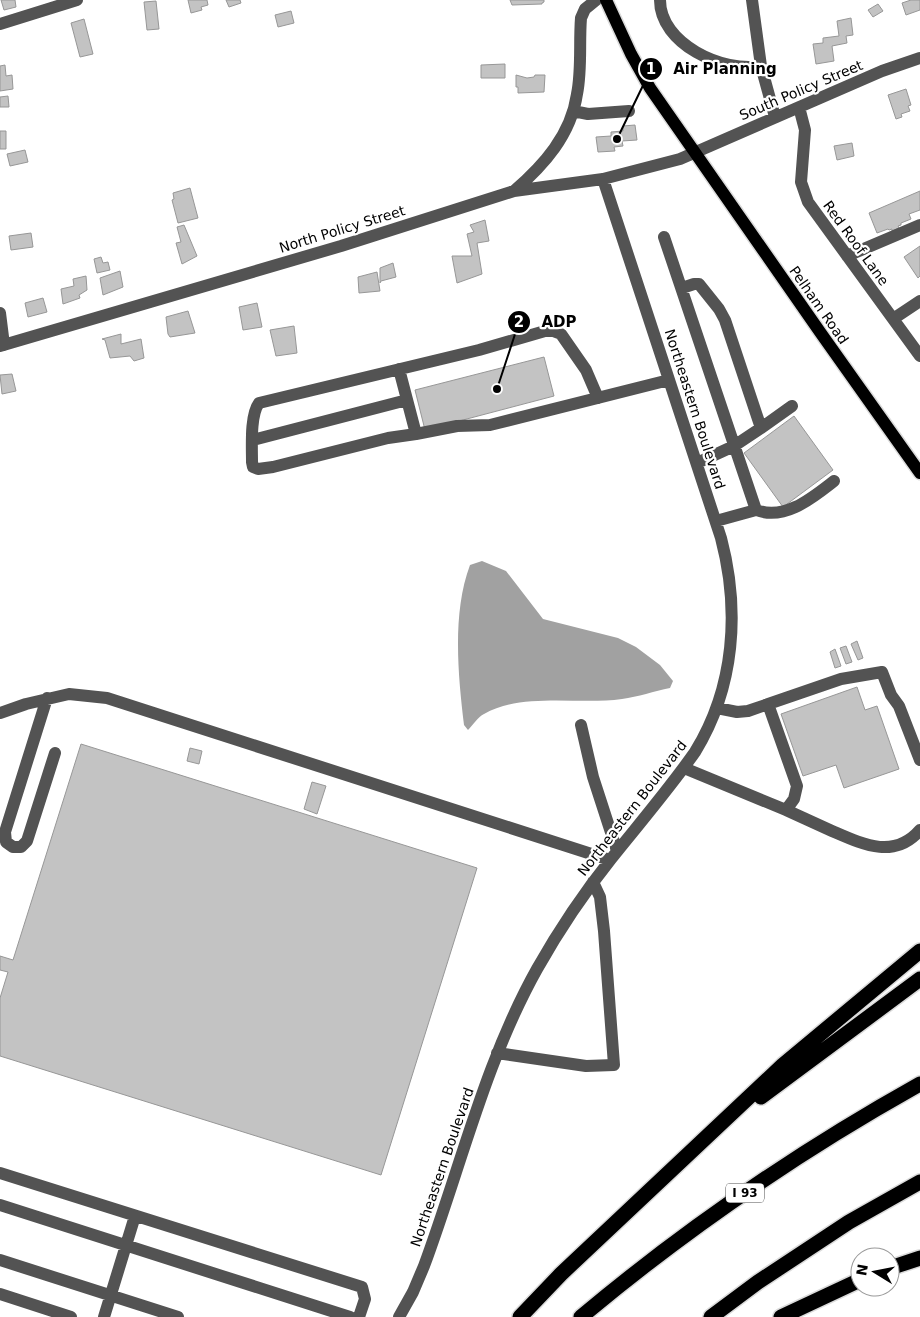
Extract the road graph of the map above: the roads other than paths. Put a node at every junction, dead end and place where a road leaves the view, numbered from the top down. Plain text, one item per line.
1 (77, 0) edge
2 (596, 0) edge
3 (606, 0) edge
4 (660, 0) edge
5 (752, 0) edge
6 (0, 24) edge
7 (920, 58) edge
8 (760, 66) junction
9 (799, 107) junction
10 (629, 111) dead end
11 (573, 112) junction
12 (775, 117) junction
13 (695, 153) junction
14 (603, 180) junction
15 (514, 191) junction
16 (920, 225) edge
17 (664, 237) dead end
18 (847, 256) junction
19 (682, 288) junction
20 (920, 301) edge
21 (0, 313) edge
22 (893, 319) junction
23 (2, 346) edge
24 (919, 353) edge
25 (399, 369) junction
26 (669, 380) junction
27 (598, 398) junction
28 (407, 400) junction
29 (792, 406) dead end
30 (760, 428) junction
31 (416, 434) junction
32 (253, 440) junction
33 (734, 446) junction
34 (697, 463) junction
35 (920, 472) edge
36 (834, 481) dead end
37 (756, 510) junction
38 (716, 521) junction
39 (47, 698) junction
40 (768, 704) junction
41 (717, 708) junction
42 (0, 714) edge
43 (582, 725) dead end
44 (55, 754) dead end
45 (920, 760) edge
46 (684, 768) junction
47 (786, 810) junction
48 (920, 830) edge
49 (614, 856) junction
50 (593, 882) junction
51 (920, 951) edge
52 (920, 979) edge
53 (497, 1053) junction
54 (920, 1084) edge
55 (0, 1174) edge
56 (658, 1182) junction
57 (920, 1182) edge
58 (0, 1205) edge
59 (135, 1216) junction
60 (126, 1245) junction
61 (920, 1258) edge
62 (0, 1260) edge
63 (900, 1265) edge
64 (850, 1285) edge
65 (0, 1294) edge
66 (111, 1296) junction
67 (71, 1317) edge
68 (104, 1317) edge
69 (178, 1317) edge
70 (350, 1317) edge
71 (359, 1317) edge
72 (399, 1317) edge
73 (520, 1317) edge
74 (581, 1317) edge
75 (711, 1317) edge
76 (782, 1317) edge

1 - 6 street
2 - 11 street
3 - 13 main road, Pelham Road
4 - 8 street
5 - 8 street
7 - 9 street, South Policy Street
8 - 12 street
9 - 12 street, South Policy Street
9 - 18 street, Red Roof Lane
10 - 11 street
11 - 15 street
12 - 13 street, South Policy Street
13 - 14 street, North Policy Street
13 - 35 main road, Pelham Road
14 - 15 street, North Policy Street
14 - 26 street, Northeastern Boulevard
15 - 23 street, North Policy Street
16 - 18 street
17 - 19 street
18 - 22 street, Red Roof Lane
19 - 30 street
19 - 33 street
20 - 22 street
21 - 23 street
22 - 24 street, Red Roof Lane
25 - 27 street
25 - 28 street
25 - 32 street
26 - 27 street
26 - 34 street, Northeastern Boulevard
27 - 31 street
28 - 31 street
28 - 32 street
29 - 30 street
30 - 33 street
31 - 32 street
33 - 34 street
33 - 37 street
34 - 38 street, Northeastern Boulevard
36 - 37 street
37 - 38 street
38 - 41 street, Northeastern Boulevard
39 - 42 street
39 - 44 street
39 - 49 street
40 - 41 street
40 - 45 street
40 - 47 street
41 - 46 street, Northeastern Boulevard
43 - 49 street
46 - 47 street
46 - 49 street, Northeastern Boulevard
47 - 48 street
49 - 50 street, Northeastern Boulevard
50 - 53 street, Northeastern Boulevard
50 - 53 street
51 - 56 highway
52 - 56 highway
53 - 72 street, Northeastern Boulevard
54 - 74 highway, I 93
55 - 59 street
56 - 73 highway
57 - 75 highway
58 - 60 street
59 - 60 street
59 - 71 street
60 - 66 street
60 - 70 street
61 - 63 highway
62 - 66 street
64 - 76 highway
65 - 67 street
66 - 68 street
66 - 69 street

